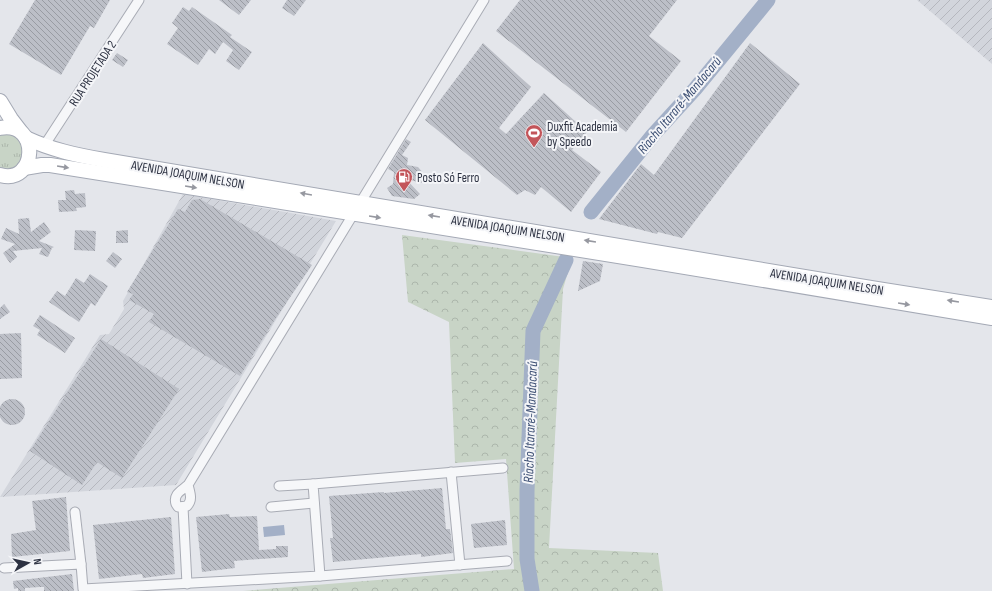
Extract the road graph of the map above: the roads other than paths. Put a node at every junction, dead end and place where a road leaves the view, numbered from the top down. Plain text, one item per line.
1 (139, 0) edge
2 (484, 0) edge
3 (0, 101) edge
4 (0, 128) edge
5 (24, 135) junction
6 (44, 146) junction
7 (24, 168) junction
8 (0, 175) edge
9 (357, 208) junction
10 (644, 255) junction
11 (992, 307) edge
12 (992, 318) edge
13 (503, 468) dead end
14 (451, 472) junction
15 (313, 484) junction
16 (279, 486) dead end
17 (314, 503) junction
18 (272, 507) dead end
19 (75, 512) dead end
20 (507, 561) dead end
21 (81, 564) junction
22 (460, 565) junction
23 (4, 568) dead end
24 (320, 576) junction
25 (188, 584) junction

1 - 6 street, RUA PROJETADA 2
2 - 9 street
3 - 5 main road
4 - 5 main road, AVENIDA JOAQUIM NELSON
5 - 6 main road, AVENIDA JOAQUIM NELSON
5 - 7 main road
9 -> 6 main road, AVENIDA JOAQUIM NELSON
7 - 8 main road, AVENIDA JOAQUIM NELSON
7 -> 9 main road, AVENIDA JOAQUIM NELSON
9 - 10 main road, AVENIDA JOAQUIM NELSON
9 - 25 street
11 -> 10 main road, AVENIDA JOAQUIM NELSON
10 -> 12 main road, AVENIDA JOAQUIM NELSON
13 - 14 street
14 - 15 street
14 - 22 street
15 - 16 street
15 - 17 street
17 - 18 street
17 - 24 street
19 - 21 street
20 - 22 street
21 - 23 street
21 - 25 street
22 - 24 street
24 - 25 street

